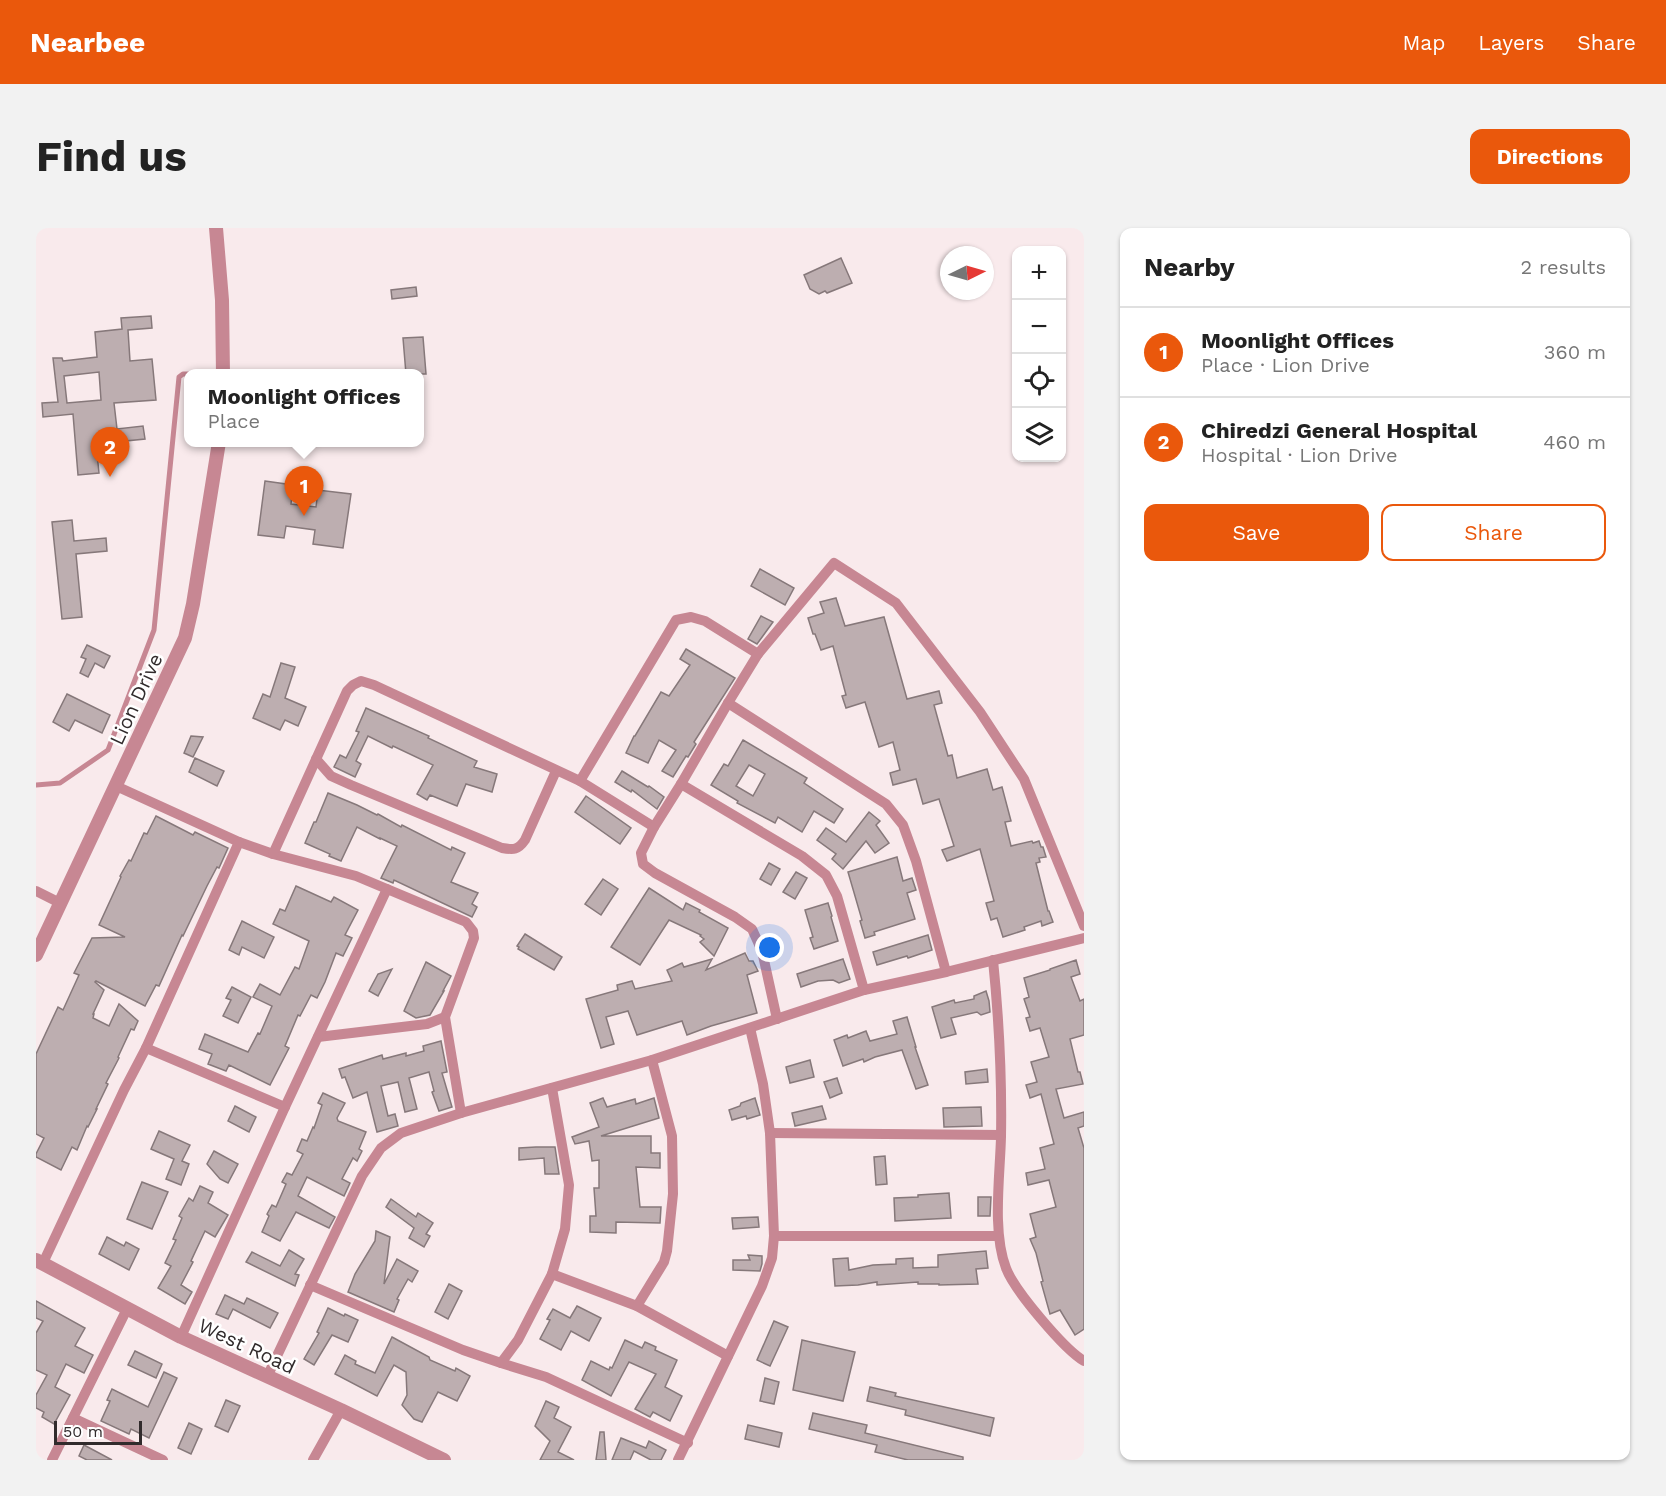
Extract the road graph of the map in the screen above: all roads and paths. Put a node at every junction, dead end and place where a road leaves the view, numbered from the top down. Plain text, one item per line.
1 (216, 228) edge
2 (224, 369) edge
3 (184, 374) edge
4 (218, 447) edge
5 (758, 654) junction
6 (728, 703) junction
7 (316, 759) junction
8 (556, 771) junction
9 (580, 781) junction
10 (681, 784) junction
11 (36, 785) edge
12 (116, 786) junction
13 (654, 827) junction
14 (239, 842) junction
15 (273, 854) junction
16 (387, 889) junction
17 (36, 891) edge
18 (60, 903) junction
19 (1084, 926) edge
20 (1084, 938) edge
21 (36, 955) edge
22 (993, 960) junction
23 (946, 972) junction
24 (864, 990) junction
25 (446, 1017) junction
26 (777, 1019) junction
27 (750, 1028) junction
28 (318, 1037) junction
29 (146, 1048) junction
30 (652, 1060) junction
31 (552, 1088) junction
32 (285, 1107) junction
33 (461, 1113) junction
34 (770, 1133) junction
35 (1001, 1135) junction
36 (774, 1236) junction
37 (998, 1236) junction
38 (39, 1262) edge
39 (552, 1274) junction
40 (310, 1285) junction
41 (637, 1306) junction
42 (127, 1309) junction
43 (181, 1337) junction
44 (728, 1356) junction
45 (1084, 1361) edge
46 (501, 1363) junction
47 (267, 1377) junction
48 (341, 1410) junction
49 (73, 1418) junction
50 (688, 1443) junction
51 (52, 1460) edge
52 (164, 1460) edge
53 (313, 1460) edge
54 (444, 1460) edge
55 (678, 1460) edge

1 - 2 street
3 - 11 lane
4 - 12 street, Lion Drive
5 - 6 street
5 - 9 street
5 - 19 street
6 - 10 street
6 - 23 street
7 - 8 street
7 - 8 street
7 - 15 street
8 - 9 street
9 - 13 street
10 - 13 street
10 - 24 street
12 - 14 street
12 - 18 street, Lion Drive
13 - 26 street
14 - 15 street
14 - 29 street
15 - 16 street
16 - 25 street
16 - 28 street
17 - 18 street
18 - 21 street, Lion Drive
20 - 22 street
22 - 23 street
22 - 35 street
23 - 24 street
24 - 26 street
25 - 28 street
25 - 33 street
26 - 27 street
27 - 30 street
27 - 34 street
28 - 32 street
29 - 32 street
29 - 38 street
30 - 31 street
30 - 41 street
31 - 33 street
31 - 39 street
32 - 43 street
33 - 40 street
34 - 35 street
34 - 36 street
35 - 37 street
36 - 37 street
36 - 44 street
37 - 45 street
38 - 42 street, West Road
39 - 41 street
39 - 46 street
40 - 46 street
40 - 47 street
41 - 44 street
42 - 43 street, West Road
42 - 49 street
43 - 47 street, West Road
44 - 50 street
46 - 50 street
47 - 48 street, West Road
48 - 53 street
48 - 54 street, West Road
49 - 51 street
49 - 52 street
50 - 55 street

